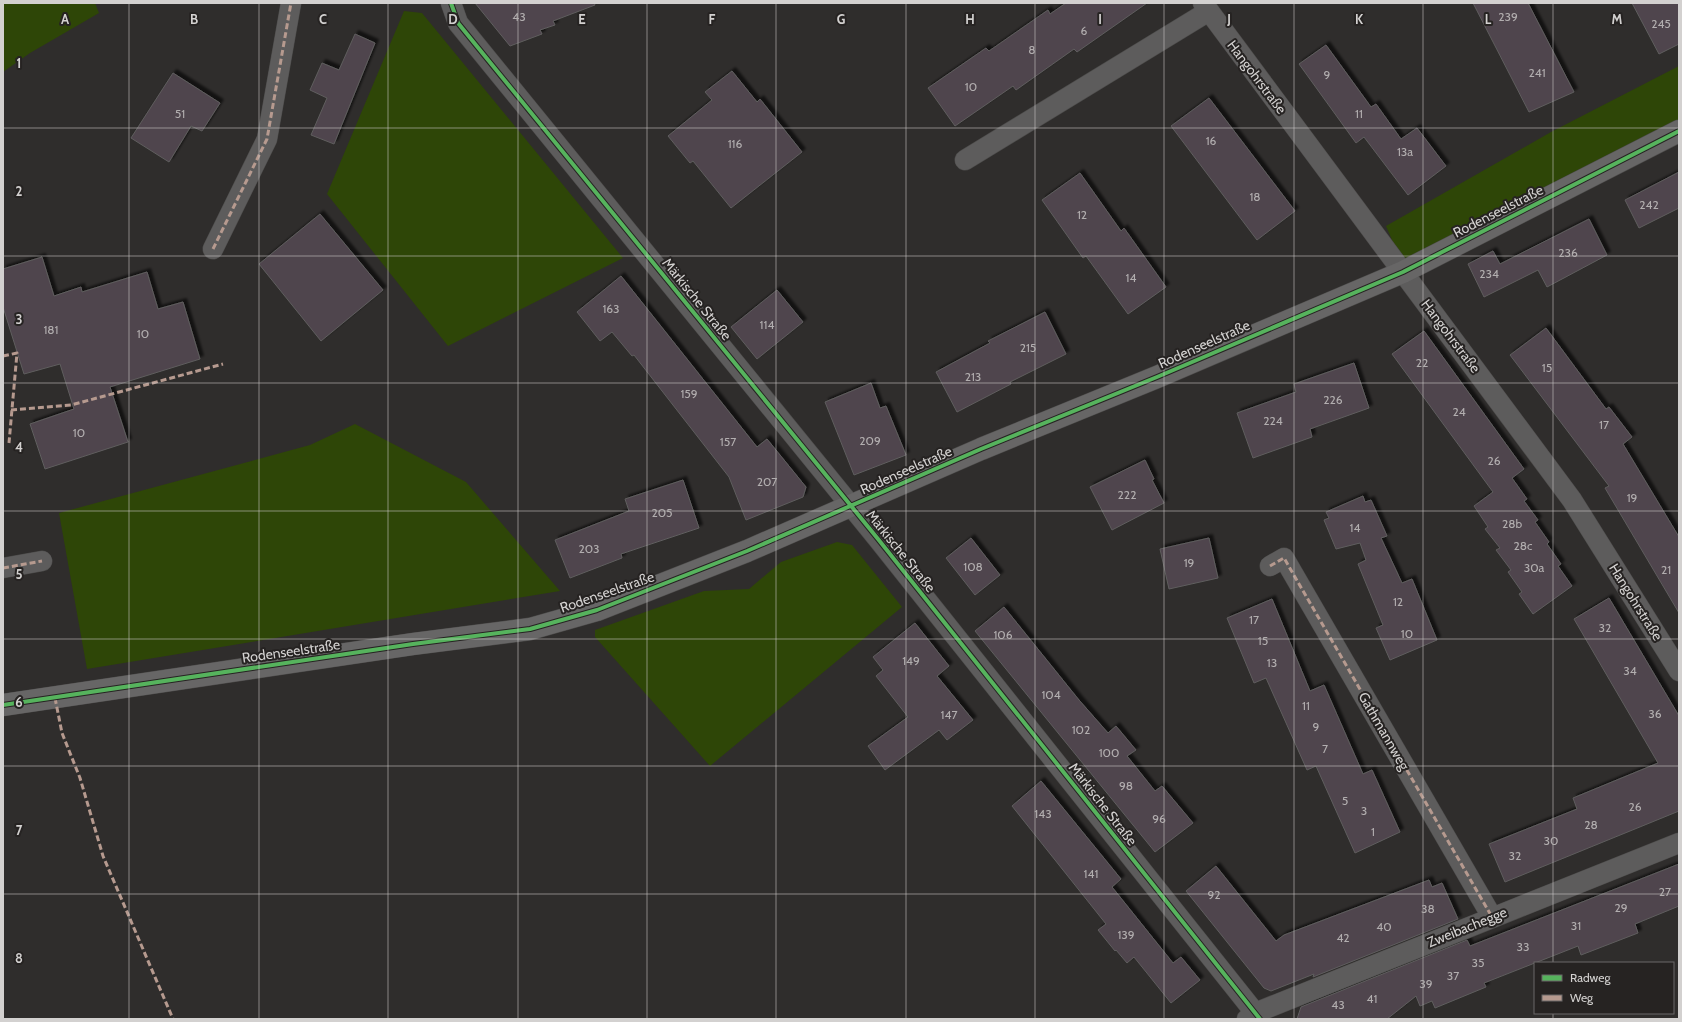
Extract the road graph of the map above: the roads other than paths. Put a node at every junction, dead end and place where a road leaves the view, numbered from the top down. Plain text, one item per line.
1 (291, 3) edge
2 (451, 3) edge
3 (1206, 7) edge
4 (1679, 131) edge
5 (965, 160) dead end
6 (213, 249) dead end
7 (1403, 272) junction
8 (850, 506) junction
9 (42, 561) dead end
10 (1270, 566) dead end
11 (3, 568) edge
12 (1679, 671) edge
13 (3, 705) edge
14 (1679, 843) edge
15 (1492, 917) junction
16 (1254, 1017) edge

1 - 6 street
2 - 8 street, Märkische Straße
3 - 5 street, Hangohrstraße
3 - 7 street, Hangohrstraße
4 - 7 main road, Rodenseelstraße
7 - 8 main road, Rodenseelstraße
7 - 12 street, Hangohrstraße
8 - 13 main road, Rodenseelstraße
8 - 16 street, Märkische Straße
9 - 11 street
10 - 15 street, Gathmannweg
14 - 15 street, Zweibachegge
15 - 16 street, Zweibachegge

